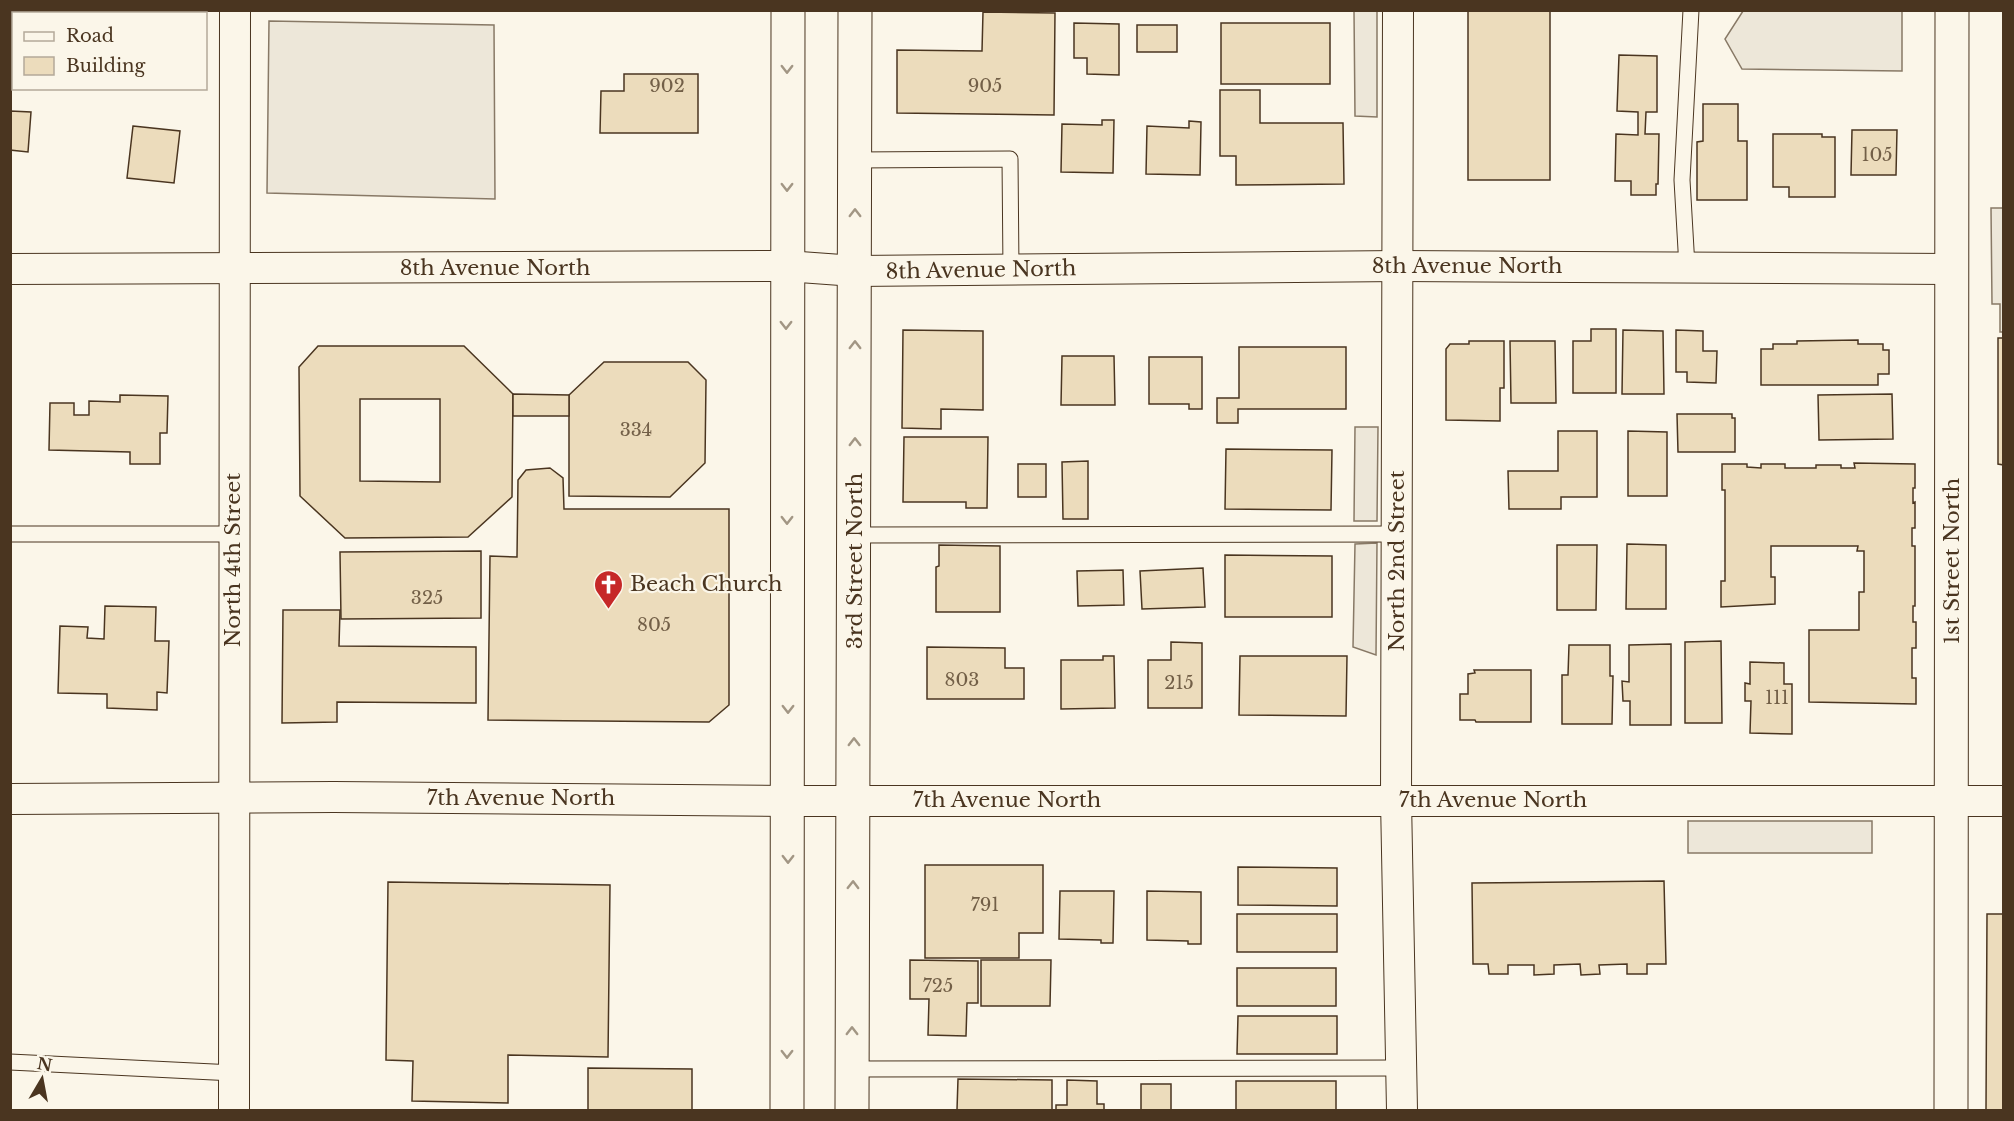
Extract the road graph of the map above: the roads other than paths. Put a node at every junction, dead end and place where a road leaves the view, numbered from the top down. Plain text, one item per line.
1 (235, 10) edge
2 (788, 10) edge
3 (855, 10) edge
4 (1398, 10) edge
5 (1691, 10) edge
6 (1952, 10) edge
7 (855, 160) junction
8 (786, 266) junction
9 (1398, 266) junction
10 (1687, 267) junction
11 (10, 268) edge
12 (236, 269) junction
13 (1951, 269) junction
14 (1011, 270) junction
15 (855, 271) junction
16 (10, 534) edge
17 (233, 534) junction
18 (1397, 534) junction
19 (854, 535) junction
20 (10, 799) edge
21 (233, 799) junction
22 (854, 800) junction
23 (1396, 800) junction
24 (788, 801) junction
25 (1952, 801) junction
26 (2004, 801) edge
27 (10, 1062) edge
28 (1401, 1068) junction
29 (852, 1069) junction
30 (234, 1073) junction
31 (234, 1110) edge
32 (787, 1110) edge
33 (852, 1110) edge
34 (1402, 1110) edge
35 (1951, 1110) edge

1 - 12 street, North 4th Street
2 -> 8 main road
3 - 7 main road, 3rd Street North
4 - 9 street, North 2nd Street
5 - 10 lane
6 - 13 main road, 1st Street North
7 - 14 lane
15 -> 7 main road, 3rd Street North
8 - 12 street, 8th Avenue North
8 - 15 street, 8th Avenue North
8 -> 24 main road
9 - 10 street, 8th Avenue North
9 - 14 street, 8th Avenue North
9 - 18 street, North 2nd Street
10 - 13 street, 8th Avenue North
11 - 12 street, 8th Avenue North
12 - 17 street, North 4th Street
13 - 25 main road, 1st Street North
14 - 15 street, 8th Avenue North
19 -> 15 main road, 3rd Street North
16 - 17 lane
17 - 21 street, North 4th Street
18 - 19 lane
18 - 23 street, North 2nd Street
22 -> 19 main road, 3rd Street North
20 - 21 street, 7th Avenue North
21 - 24 street, 7th Avenue North
21 - 30 street, North 4th Street
22 - 23 street, 7th Avenue North
22 - 24 street, 7th Avenue North
29 -> 22 main road, 3rd Street North
23 - 25 street, 7th Avenue North
23 - 28 street, North 2nd Street
24 -> 32 main road
25 - 26 street, 7th Avenue North
25 - 35 main road, 1st Street North
27 - 30 lane
28 - 29 lane
28 - 34 street, North 2nd Street
29 - 33 main road, 3rd Street North
30 - 31 street, North 4th Street

